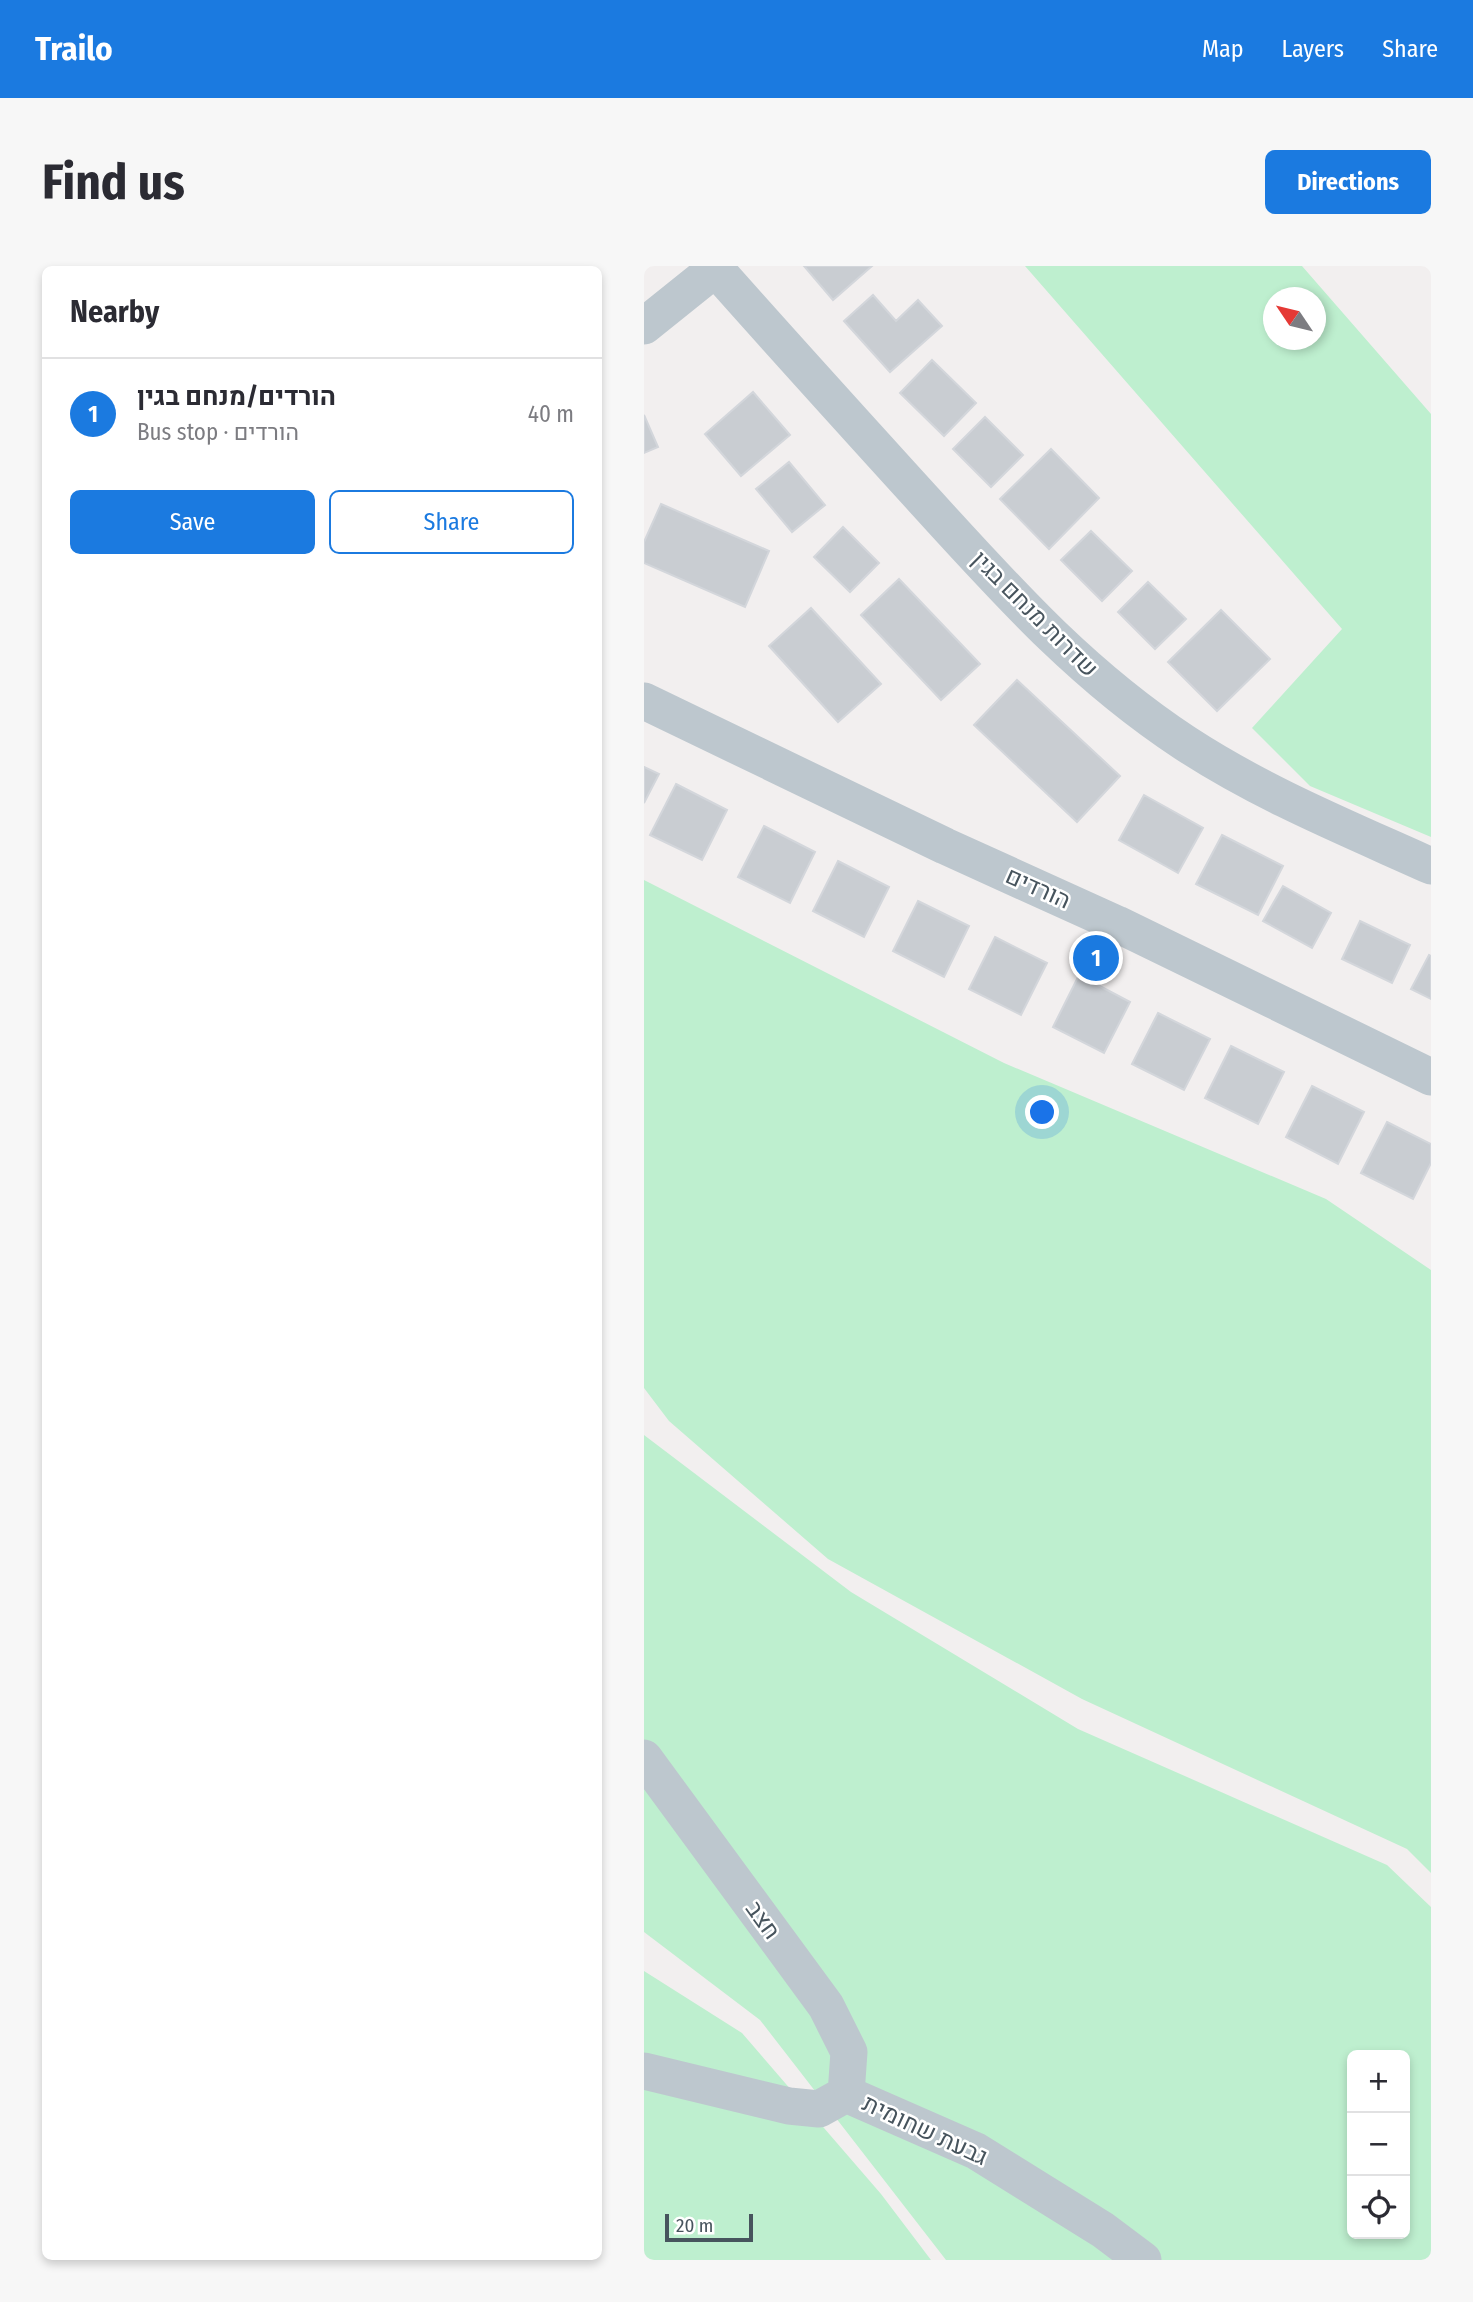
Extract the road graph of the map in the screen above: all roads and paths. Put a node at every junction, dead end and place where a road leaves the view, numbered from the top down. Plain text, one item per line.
1 (714, 268) edge
2 (644, 326) edge
3 (644, 702) edge
4 (1431, 866) edge
5 (1431, 1077) edge
6 (644, 1758) edge
7 (644, 2071) edge
8 (846, 2094) junction
9 (1143, 2260) edge

1 - 2 street
1 - 4 street, שדרות מנחם בגין
3 - 5 street, הורדים
6 - 8 street, חצב
7 - 8 street, גבעת שחומית
8 - 9 street, גבעת שחומית

